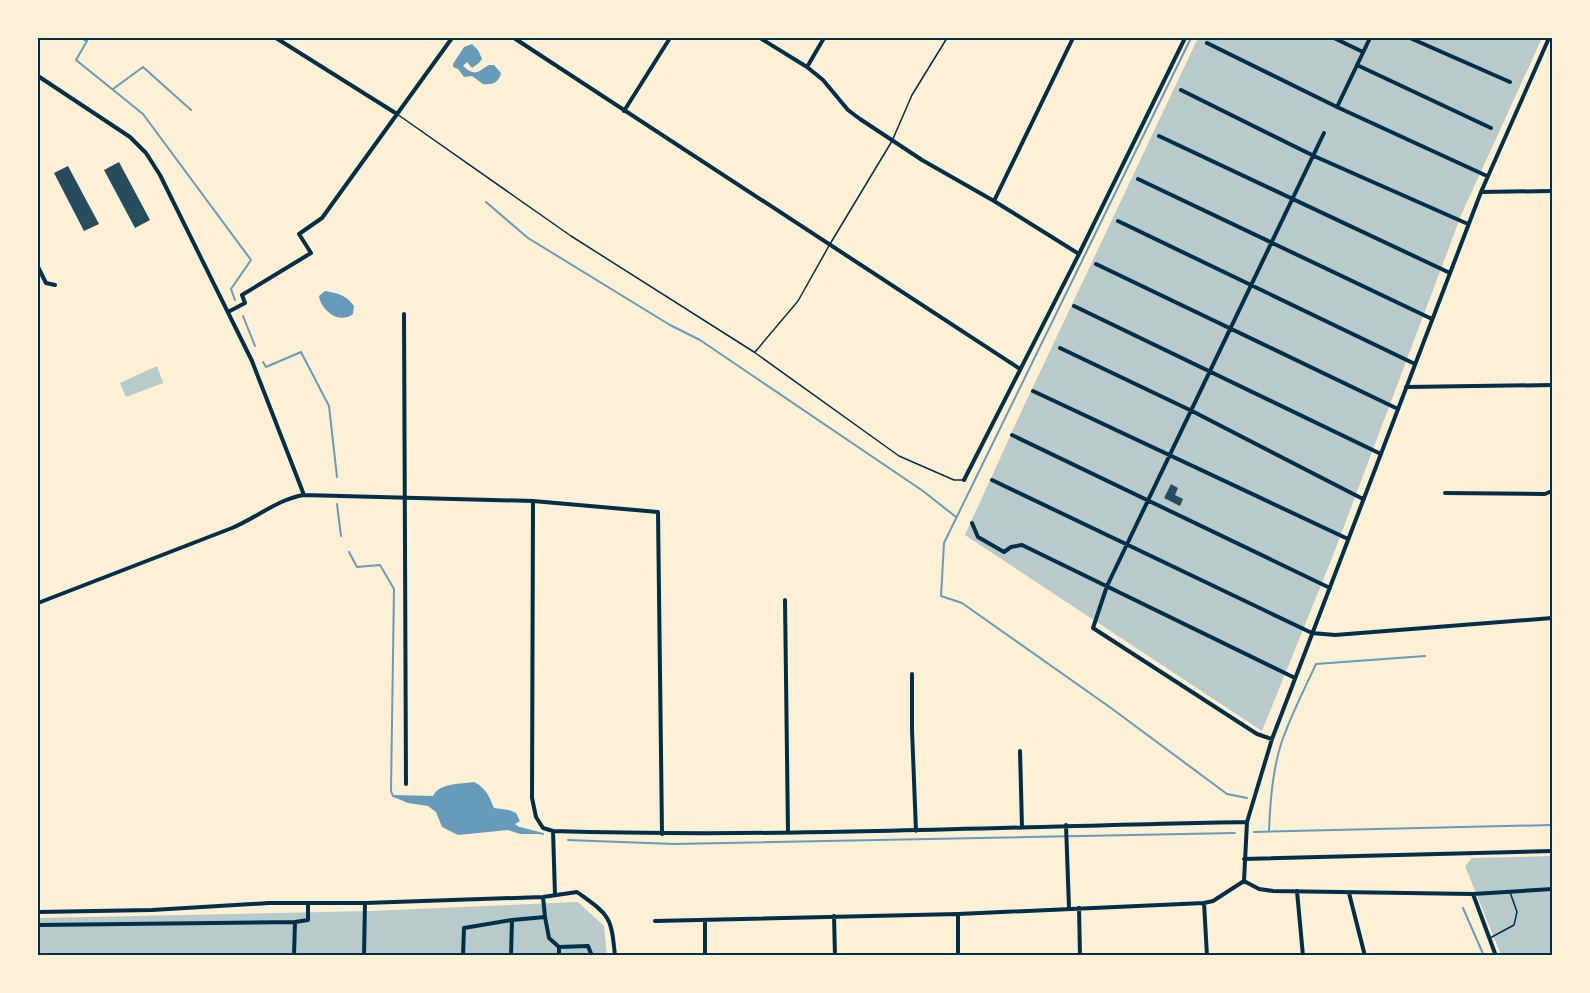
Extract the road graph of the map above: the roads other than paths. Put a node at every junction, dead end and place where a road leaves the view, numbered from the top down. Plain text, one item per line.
1 (276, 38) edge
2 (452, 38) edge
3 (514, 38) edge
4 (670, 38) edge
5 (760, 38) edge
6 (824, 38) edge
7 (947, 38) edge
8 (1073, 38) edge
9 (1185, 38) edge
10 (1334, 38) edge
11 (1370, 38) edge
12 (1410, 38) edge
13 (1549, 38) edge
14 (1207, 43) dead end
15 (1363, 52) junction
16 (1357, 65) junction
17 (807, 68) junction
18 (38, 76) edge
19 (1510, 82) dead end
20 (1180, 90) dead end
21 (1337, 107) junction
22 (624, 111) junction
23 (397, 114) junction
24 (1491, 128) dead end
25 (1324, 133) dead end
26 (1159, 136) dead end
27 (892, 141) junction
28 (1314, 156) junction
29 (1487, 176) junction
30 (1138, 179) dead end
31 (1552, 191) edge
32 (1481, 192) junction
33 (1293, 200) junction
34 (994, 201) junction
35 (1118, 221) dead end
36 (1468, 224) junction
37 (1272, 243) junction
38 (830, 244) junction
39 (1079, 254) junction
40 (1096, 264) dead end
41 (38, 267) edge
42 (1450, 273) junction
43 (55, 285) dead end
44 (1252, 285) junction
45 (1074, 306) dead end
46 (228, 312) junction
47 (404, 314) dead end
48 (1432, 319) junction
49 (1231, 328) junction
50 (1060, 348) dead end
51 (754, 352) junction
52 (1415, 364) junction
53 (1020, 369) junction
54 (1210, 371) junction
55 (1552, 385) edge
56 (1406, 387) junction
57 (1034, 392) dead end
58 (1398, 409) junction
59 (1192, 411) junction
60 (1012, 435) dead end
61 (1381, 454) junction
62 (1170, 456) junction
63 (964, 480) joint
64 (992, 480) dead end
65 (1552, 491) edge
66 (1445, 493) dead end
67 (304, 495) junction
68 (405, 496) junction
69 (1363, 499) junction
70 (1148, 500) junction
71 (533, 501) junction
72 (972, 524) dead end
73 (1348, 539) junction
74 (1127, 543) junction
75 (1107, 586) junction
76 (1330, 588) junction
77 (785, 600) dead end
78 (38, 603) edge
79 (1552, 618) edge
80 (1312, 633) junction
81 (912, 674) dead end
82 (1295, 678) junction
83 (1272, 739) junction
84 (1020, 751) dead end
85 (406, 784) dead end
86 (1247, 822) junction
87 (1066, 825) junction
88 (1022, 827) junction
89 (553, 831) junction
90 (916, 831) junction
91 (788, 832) junction
92 (662, 834) junction
93 (1552, 851) edge
94 (1244, 859) junction
95 (1244, 881) junction
96 (1552, 890) edge
97 (1297, 891) junction
98 (1510, 891) junction
99 (1349, 893) junction
100 (1473, 894) junction
101 (555, 895) junction
102 (543, 897) junction
103 (308, 903) junction
104 (364, 903) junction
105 (1204, 903) junction
106 (1069, 908) junction
107 (1079, 908) junction
108 (38, 912) edge
109 (958, 914) junction
110 (834, 916) junction
111 (545, 918) junction
112 (512, 920) junction
113 (705, 920) junction
114 (655, 921) dead end
115 (295, 922) junction
116 (38, 925) edge
117 (1490, 938) junction
118 (559, 947) junction
119 (294, 956) edge
120 (364, 956) edge
121 (463, 956) edge
122 (511, 956) edge
123 (559, 956) edge
124 (592, 956) edge
125 (615, 956) edge
126 (705, 956) edge
127 (835, 956) edge
128 (958, 956) edge
129 (1080, 956) edge
130 (1207, 956) edge
131 (1303, 956) edge
132 (1365, 956) edge
133 (1496, 956) edge

1 - 23 street
2 - 23 street
3 - 22 street
4 - 22 street
5 - 17 street
6 - 17 street
7 - 27 lane
8 - 34 street
9 - 39 street
10 - 15 street
11 - 15 street
12 - 19 street
13 - 29 street
14 - 21 street
15 - 16 street
16 - 21 street
16 - 24 street
17 - 27 street
18 - 46 street
20 - 28 street
21 - 29 street
22 - 38 street
23 - 46 street
23 - 51 lane
25 - 28 street
26 - 33 street
27 - 34 street
27 - 38 lane
28 - 33 street
28 - 36 street
29 - 32 street
30 - 37 street
31 - 32 street
32 - 36 street
33 - 37 street
33 - 42 street
34 - 39 street
35 - 44 street
36 - 42 street
37 - 44 street
37 - 48 street
38 - 51 lane
38 - 53 street
39 - 53 street
40 - 49 street
41 - 43 street
42 - 48 street
44 - 49 street
44 - 52 street
45 - 54 street
46 - 67 street
47 - 68 street
48 - 52 street
49 - 54 street
49 - 58 street
50 - 59 street
51 - 63 lane
52 - 56 street
53 - 63 street
54 - 59 street
54 - 61 street
55 - 56 street
56 - 58 street
57 - 62 street
58 - 61 street
59 - 62 street
59 - 69 street
60 - 70 street
61 - 69 street
62 - 70 street
62 - 73 street
64 - 74 street
65 - 66 street
67 - 68 street
67 - 78 street
68 - 71 street
68 - 85 street
69 - 73 street
70 - 74 street
70 - 76 street
71 - 89 street
71 - 92 street
72 - 75 street
73 - 76 street
74 - 75 street
74 - 80 street
75 - 82 street
75 - 83 street
76 - 80 street
77 - 91 street
79 - 80 street
80 - 82 street
81 - 90 street
82 - 83 street
83 - 86 street
84 - 88 street
86 - 87 street
86 - 94 street
87 - 88 street
87 - 106 street
88 - 90 street
89 - 92 street
89 - 101 street
90 - 91 street
91 - 92 street
93 - 94 street
94 - 95 street
95 - 97 street
95 - 105 street
96 - 98 street
97 - 99 street
97 - 131 street
98 - 100 street
98 - 117 lane
99 - 100 street
99 - 132 street
100 - 117 street
101 - 102 street
101 - 125 street
102 - 104 street
102 - 111 street
103 - 104 street
103 - 108 street
103 - 115 street
104 - 120 street
105 - 107 street
105 - 130 street
106 - 107 street
106 - 109 street
107 - 129 street
109 - 110 street
109 - 128 street
110 - 113 street
110 - 127 street
111 - 112 street
111 - 118 street
112 - 121 street
112 - 122 street
113 - 114 street
113 - 126 street
115 - 116 street
115 - 119 street
117 - 133 street
118 - 123 street
118 - 124 street

